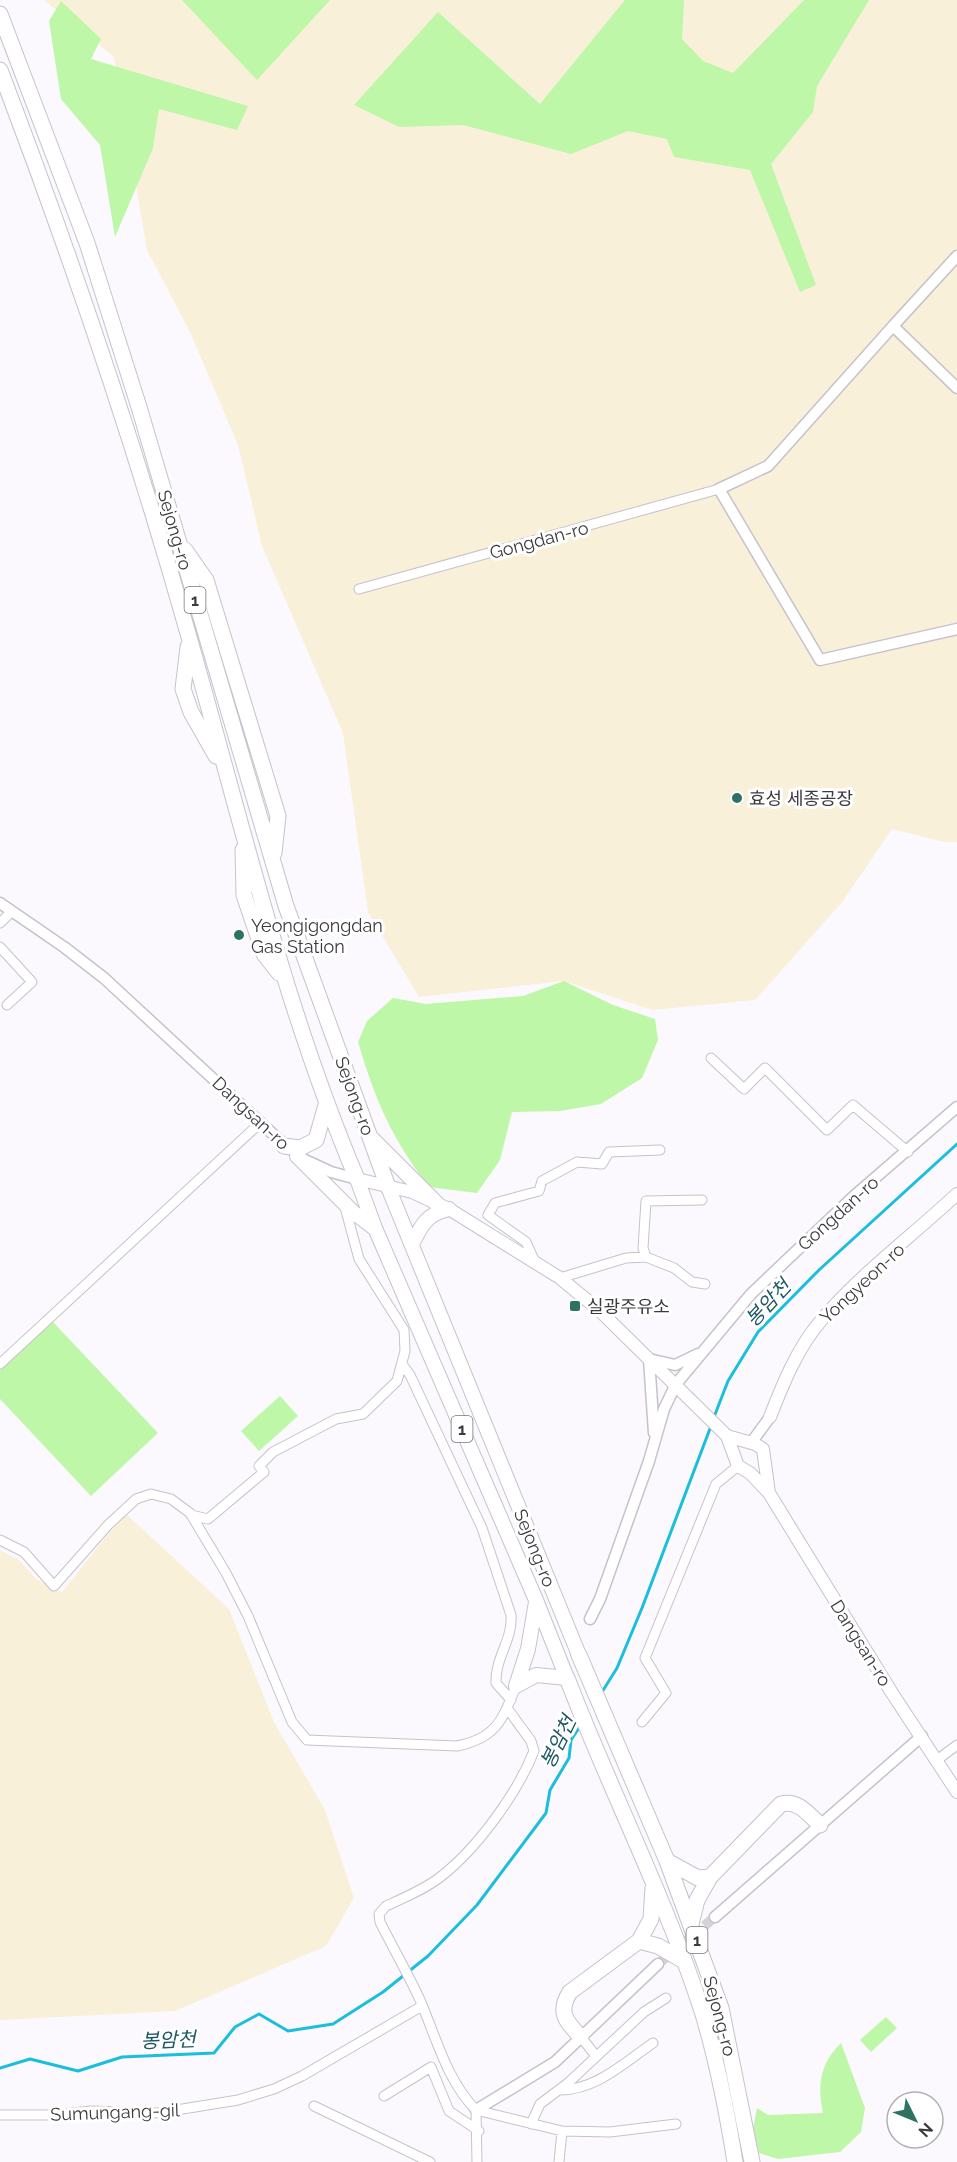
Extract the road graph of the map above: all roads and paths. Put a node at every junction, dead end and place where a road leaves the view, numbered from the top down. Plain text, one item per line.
1 (0, 14) edge
2 (0, 70) edge
3 (957, 256) edge
4 (893, 326) junction
5 (957, 388) edge
6 (718, 489) junction
7 (359, 589) dead end
8 (957, 629) edge
9 (0, 903) edge
10 (12, 911) junction
11 (0, 923) edge
12 (0, 947) edge
13 (7, 1005) dead end
14 (711, 1058) dead end
15 (326, 1105) junction
16 (957, 1107) edge
17 (260, 1123) junction
18 (370, 1137) junction
19 (284, 1146) junction
20 (660, 1150) dead end
21 (908, 1152) junction
22 (297, 1155) junction
23 (357, 1179) junction
24 (388, 1186) junction
25 (957, 1194) edge
26 (702, 1200) dead end
27 (344, 1202) junction
28 (442, 1206) junction
29 (375, 1228) junction
30 (412, 1244) junction
31 (646, 1257) junction
32 (536, 1264) junction
33 (560, 1278) junction
34 (705, 1284) dead end
35 (698, 1354) junction
36 (649, 1359) junction
37 (0, 1364) edge
38 (402, 1364) junction
39 (679, 1387) junction
40 (770, 1417) junction
41 (727, 1436) junction
42 (655, 1439) junction
43 (751, 1443) junction
44 (763, 1449) junction
45 (737, 1461) junction
46 (764, 1464) junction
47 (750, 1473) junction
48 (769, 1492) junction
49 (191, 1515) junction
50 (0, 1540) edge
51 (536, 1600) junction
52 (590, 1619) dead end
53 (579, 1655) joint
54 (567, 1678) junction
55 (516, 1686) junction
56 (509, 1704) junction
57 (642, 1722) dead end
58 (922, 1736) junction
59 (957, 1745) edge
60 (937, 1760) junction
61 (957, 1791) edge
62 (820, 1825) junction
63 (667, 1861) junction
64 (711, 1877) junction
65 (654, 1885) junction
66 (715, 1917) tunnel mouth
67 (691, 1924) junction
68 (639, 1941) junction
69 (684, 1961) junction
70 (658, 1964) tunnel mouth
71 (666, 1998) dead end
72 (421, 2003) junction
73 (581, 2037) junction
74 (653, 2043) dead end
75 (596, 2056) junction
76 (557, 2090) junction
77 (384, 2096) dead end
78 (314, 2106) dead end
79 (476, 2110) junction
80 (0, 2115) edge
81 (531, 2124) junction
82 (676, 2124) dead end
83 (478, 2131) junction
84 (562, 2132) junction
85 (430, 2162) edge
86 (477, 2162) edge
87 (559, 2162) edge
88 (735, 2162) edge
89 (752, 2162) edge

1 - 18 highway, Sejong-ro / 1
2 - 15 highway, Sejong-ro / 1
3 - 4 street, Gongdan-ro
4 - 5 street
4 - 6 street, Gongdan-ro
6 - 7 street, Gongdan-ro
6 - 8 street
9 - 10 street, Dangsan-ro
10 - 11 street
10 - 17 street, Dangsan-ro
12 - 13 street
14 - 21 street
15 - 19 highway
15 - 23 highway, Sejong-ro / 1
16 - 21 street, Gongdan-ro
17 - 19 street, Dangsan-ro
17 - 37 street
18 - 24 highway, Sejong-ro / 1
18 - 28 highway
19 - 22 street, Dangsan-ro
20 - 32 street, Dangsan-ro
21 - 35 street, Gongdan-ro
22 - 23 street, Dangsan-ro
22 - 27 main road
23 - 24 main road, Dangsan-ro
23 - 29 main road, Sejong-ro / 1
24 - 28 main road, Dangsan-ro
24 - 30 main road, Sejong-ro / 1
25 - 40 main road, Yongyeon-ro
26 - 31 street
27 - 29 main road
27 - 38 street
28 - 30 main road
28 - 32 main road, Dangsan-ro
29 - 51 main road, Sejong-ro / 1
30 - 53 main road, Sejong-ro / 1
31 - 33 street
31 - 34 street
32 - 33 main road, Dangsan-ro
33 - 36 main road, Dangsan-ro
35 - 36 street
35 - 39 street, Gongdan-ro
36 - 39 main road, Dangsan-ro
36 - 42 street
38 - 49 street
38 - 56 street
39 - 41 main road, Dangsan-ro
39 - 42 street, Gongdan-ro
40 - 43 street
40 - 44 street
41 - 43 main road
41 - 45 main road
42 - 52 street, Gongdan-ro
43 - 44 main road
43 - 45 main road
44 - 46 main road
45 - 47 main road
45 - 57 street
46 - 47 main road
46 - 48 main road
47 - 48 main road
48 - 58 main road, Dangsan-ro
49 - 50 street
49 - 56 street
51 - 54 main road, Sejong-ro / 1
51 - 55 main road
53 - 63 highway, Sejong-ro / 1
54 - 55 main road
54 - 65 highway, Sejong-ro / 1
55 - 56 street
56 - 72 street
58 - 60 main road, Dangsan-ro
58 - 62 street
59 - 60 street
60 - 61 main road, Dangsan-ro
62 - 64 highway
62 - 66 street
63 - 64 highway
63 - 67 highway, Sejong-ro / 1
64 - 67 highway
65 - 68 highway
65 - 69 highway, Sejong-ro / 1
67 - 89 highway, Sejong-ro / 1
68 - 69 highway
68 - 73 highway
69 - 88 highway, Sejong-ro / 1
70 - 73 street
71 - 75 street
72 - 79 street
72 - 80 street, Sumungang-gil
73 - 75 street
73 - 79 street
74 - 76 street
75 - 76 street
76 - 81 street
77 - 83 street
78 - 85 street
79 - 81 street
79 - 83 street
81 - 84 street
82 - 84 street
83 - 86 street
84 - 87 street

